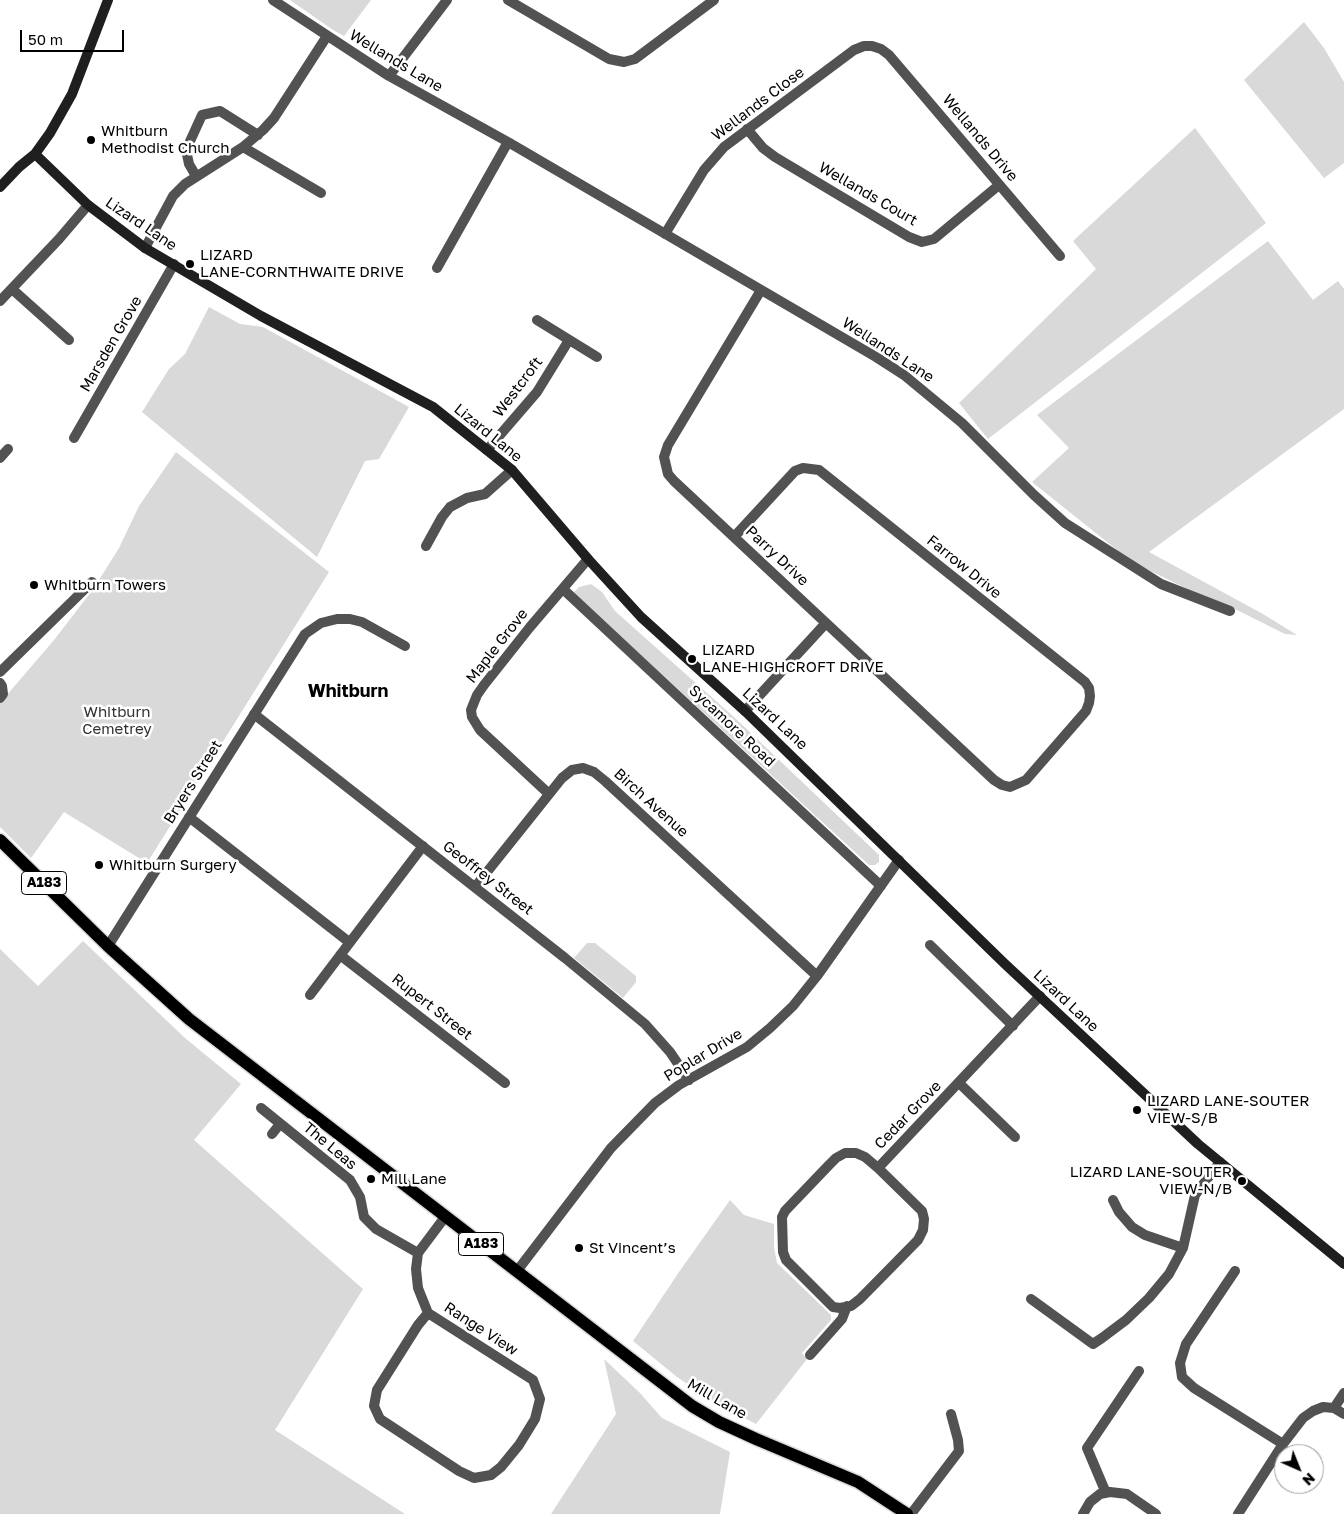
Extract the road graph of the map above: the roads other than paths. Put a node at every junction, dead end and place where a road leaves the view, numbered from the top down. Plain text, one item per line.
1 (108, 0) edge
2 (273, 0) edge
3 (448, 0) edge
4 (508, 0) edge
5 (714, 0) edge
6 (327, 36) junction
7 (872, 46) joint
8 (388, 76) junction
9 (747, 129) junction
10 (258, 135) junction
11 (508, 142) junction
12 (242, 147) junction
13 (35, 154) junction
14 (196, 176) junction
15 (1000, 185) junction
16 (0, 187) edge
17 (320, 193) dead end
18 (88, 205) junction
19 (665, 234) junction
20 (145, 248) junction
21 (1060, 256) dead end
22 (174, 264) junction
23 (437, 268) dead end
24 (12, 289) junction
25 (761, 290) junction
26 (0, 301) edge
27 (536, 320) dead end
28 (69, 340) dead end
29 (569, 340) junction
30 (597, 357) dead end
31 (74, 438) dead end
32 (8, 449) dead end
33 (487, 450) junction
34 (0, 458) edge
35 (512, 470) junction
36 (734, 537) junction
37 (426, 546) dead end
38 (588, 560) junction
39 (92, 582) dead end
40 (563, 589) junction
41 (1230, 611) dead end
42 (826, 623) junction
43 (405, 646) dead end
44 (0, 672) edge
45 (0, 683) edge
46 (0, 698) edge
47 (745, 711) junction
48 (254, 714) junction
49 (1026, 780) joint
50 (549, 794) junction
51 (189, 816) junction
52 (0, 840) edge
53 (422, 846) junction
54 (899, 860) junction
55 (881, 886) junction
56 (475, 887) junction
57 (349, 942) junction
58 (930, 945) dead end
59 (108, 946) junction
60 (340, 955) junction
61 (817, 976) junction
62 (310, 995) dead end
63 (1040, 996) junction
64 (1012, 1026) junction
65 (689, 1080) junction
66 (505, 1083) dead end
67 (959, 1083) junction
68 (261, 1108) dead end
69 (280, 1124) junction
70 (272, 1134) dead end
71 (1016, 1137) dead end
72 (1220, 1162) junction
73 (878, 1168) junction
74 (1113, 1200) dead end
75 (445, 1217) junction
76 (1183, 1248) junction
77 (418, 1253) junction
78 (1344, 1264) edge
79 (1235, 1270) dead end
80 (517, 1271) junction
81 (1031, 1299) dead end
82 (847, 1306) junction
83 (428, 1313) junction
84 (810, 1355) dead end
85 (1139, 1371) dead end
86 (1344, 1393) edge
87 (1334, 1408) junction
88 (951, 1414) dead end
89 (1344, 1414) edge
90 (1283, 1444) joint
91 (1274, 1458) edge
92 (1106, 1493) junction
93 (907, 1514) edge
94 (911, 1514) edge
95 (1083, 1514) edge
96 (1156, 1514) edge
97 (1238, 1514) edge

1 - 13 street
2 - 6 street, Wellands Lane
3 - 8 street
4 - 5 street
6 - 8 street, Wellands Lane
6 - 10 street
7 - 9 street, Wellands Close
7 - 15 street, Wellands Drive
8 - 11 street, Wellands Lane
9 - 15 street, Wellands Court
9 - 19 street, Wellands Close
10 - 12 street
10 - 14 street
11 - 19 street, Wellands Lane
11 - 23 street
12 - 14 street
12 - 17 street
13 - 16 street
13 - 18 street, Lizard Lane
14 - 20 street
15 - 21 street, Wellands Drive
18 - 20 street, Lizard Lane
18 - 24 street
19 - 25 street, Wellands Lane
20 - 22 street, Lizard Lane
22 - 31 street, Marsden Grove
22 - 33 street, Lizard Lane
24 - 26 street
24 - 28 street
25 - 36 street, Parry Drive
25 - 41 street, Wellands Lane
27 - 29 street
29 - 30 street
29 - 33 street, Westcroft
32 - 34 street
33 - 35 street, Lizard Lane
35 - 37 street
35 - 38 street, Lizard Lane
36 - 42 street, Parry Drive
36 - 49 street, Farrow Drive
38 - 40 street, Maple Grove
38 - 47 street, Lizard Lane
39 - 44 street
40 - 50 street, Maple Grove
40 - 55 street, Sycamore Road
42 - 47 street
42 - 49 street, Parry Drive
43 - 48 street, Bryers Street
45 - 46 street
47 - 54 street, Lizard Lane
48 - 51 street, Bryers Street
48 - 53 street, Geoffrey Street
50 - 56 street, Birch Avenue
50 - 61 street, Birch Avenue
51 - 57 street
51 - 59 street, Bryers Street
52 - 59 main road, Mill Lane / A183
53 - 56 street, Geoffrey Street
53 - 57 street
54 - 55 street, Poplar Drive
54 - 63 street, Lizard Lane
55 - 61 street, Poplar Drive
56 - 65 street, Geoffrey Street
57 - 60 street
58 - 64 street
59 - 75 main road, Mill Lane / A183
60 - 62 street
60 - 66 street, Rupert Street
61 - 65 street, Poplar Drive
63 - 64 street, Cedar Grove
63 - 72 street, Lizard Lane
64 - 67 street, Cedar Grove
65 - 80 street, Poplar Drive
67 - 71 street, Cedar Grove
67 - 73 street, Cedar Grove
68 - 69 street, The Leas
69 - 70 street, The Leas
69 - 77 street, The Leas
72 - 76 street
72 - 78 street, Lizard Lane
73 - 82 street, Cedar Grove
73 - 82 street, Cedar Grove
74 - 76 street
75 - 77 street
75 - 80 main road, Mill Lane / A183
76 - 81 street
77 - 83 street, Range View
79 - 90 street
80 - 93 main road, Mill Lane / A183
82 - 84 street, Cedar Grove
83 - 83 street, Range View
85 - 92 street
86 - 87 street
87 - 89 street
87 - 90 street
88 - 94 street
91 - 97 street
92 - 95 street
92 - 96 street

